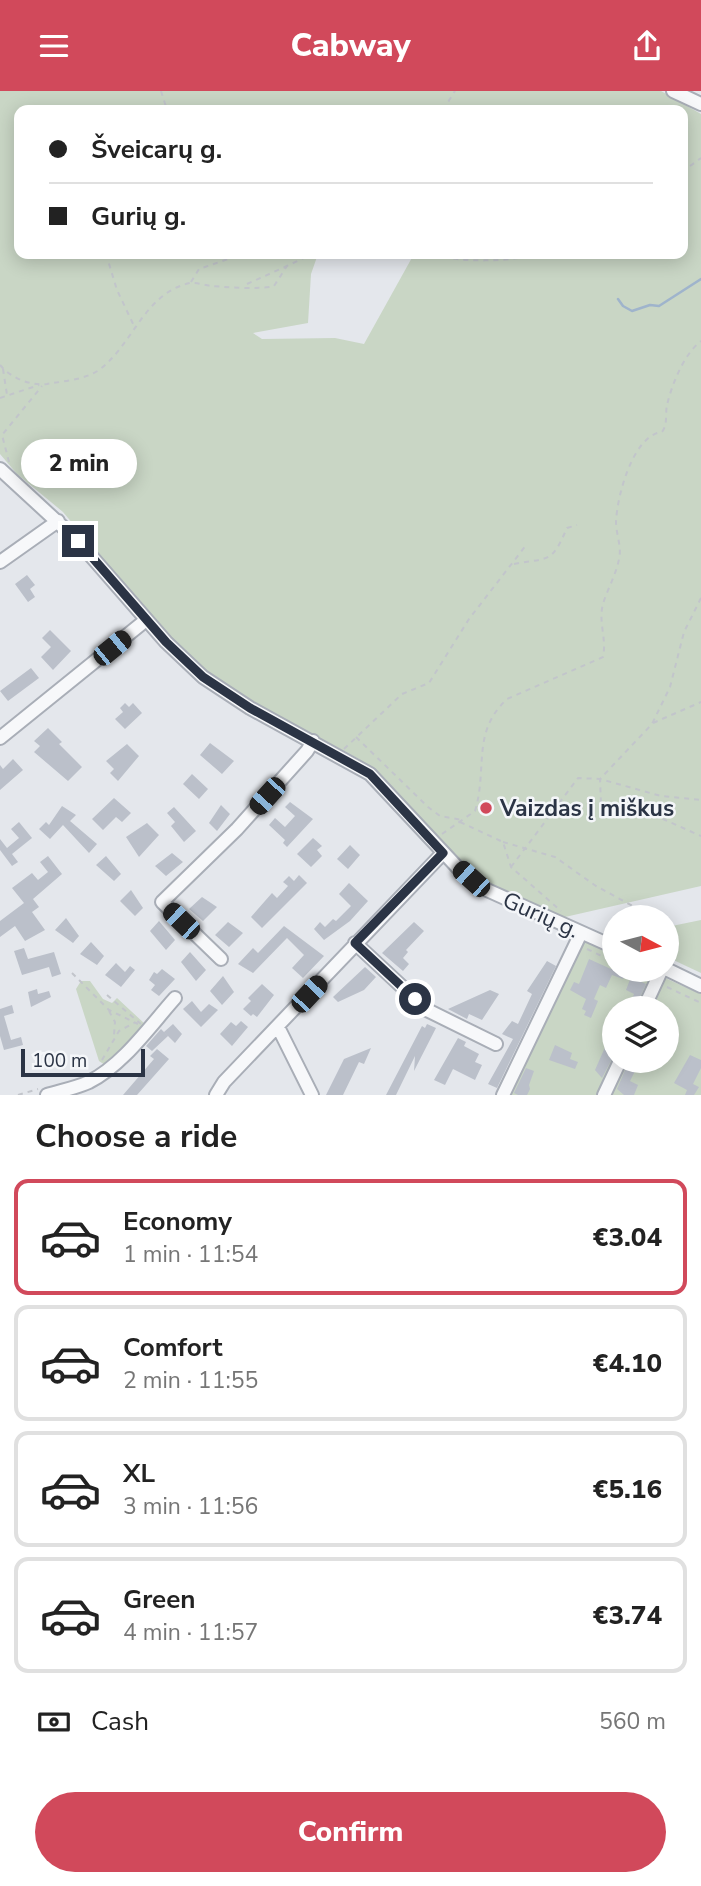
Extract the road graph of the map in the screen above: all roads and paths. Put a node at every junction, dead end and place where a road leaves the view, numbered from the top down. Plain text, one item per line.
1 (673, 91) edge
2 (701, 104) edge
3 (108, 259) edge
4 (228, 259) edge
5 (302, 259) edge
6 (287, 266) junction
7 (191, 283) junction
8 (246, 285) junction
9 (135, 329) junction
10 (701, 341) edge
11 (0, 365) edge
12 (3, 369) junction
13 (44, 384) junction
14 (40, 385) junction
15 (7, 396) junction
16 (0, 398) edge
17 (5, 468) edge
18 (58, 521) junction
19 (577, 525) dead end
20 (527, 544) dead end
21 (0, 562) edge
22 (513, 565) junction
23 (701, 598) edge
24 (146, 620) junction
25 (701, 702) edge
26 (652, 724) junction
27 (356, 737) junction
28 (0, 738) edge
29 (313, 741) junction
30 (339, 755) junction
31 (600, 779) junction
32 (701, 800) edge
33 (462, 821) junction
34 (701, 836) edge
35 (432, 839) junction
36 (503, 842) junction
37 (525, 850) junction
38 (443, 853) junction
39 (511, 867) junction
40 (631, 905) edge
41 (567, 927) junction
42 (579, 937) junction
43 (355, 943) junction
44 (602, 944) edge
45 (602, 953) edge
46 (221, 959) dead end
47 (72, 973) dead end
48 (679, 976) edge
49 (701, 986) edge
50 (107, 995) dead end
51 (175, 998) dead end
52 (109, 1010) junction
53 (134, 1023) junction
54 (145, 1026) junction
55 (278, 1027) junction
56 (113, 1039) junction
57 (496, 1044) dead end
58 (97, 1067) dead end
59 (614, 1073) edge
60 (44, 1092) edge
61 (18, 1095) edge
62 (216, 1095) edge
63 (313, 1095) edge
64 (503, 1095) edge
65 (604, 1095) edge

1 - 2 street
3 - 9 path
4 - 7 path
5 - 6 path
6 - 8 path
6 - 8 path
7 - 8 path
7 - 9 path
9 - 13 path
10 - 33 path
11 - 12 path
12 - 14 path
12 - 15 path
13 - 14 path
13 - 17 path
14 - 15 path
15 - 16 path
17 - 18 street, Gurių g.
18 - 21 street
18 - 24 street, Gurių g.
19 - 22 path
20 - 22 path
22 - 27 path
23 - 26 path
24 - 28 street
24 - 29 street, Gurių g.
25 - 26 path
26 - 31 path
27 - 30 path
27 - 33 path
29 - 30 street, Gurių g.
29 - 46 street
30 - 35 street, Gurių g.
31 - 32 path
31 - 34 path
31 - 37 path
33 - 35 path
33 - 36 path
35 - 38 street, Gurių g.
36 - 37 path
36 - 39 path
37 - 39 path
37 - 40 path
38 - 41 street, Gurių g.
38 - 43 street
39 - 41 path
41 - 42 street, Gurių g.
42 - 44 street, Gurių g.
42 - 45 path
42 - 64 street
43 - 55 street
43 - 57 street
47 - 52 path
48 - 49 street
50 - 54 path
51 - 54 street
52 - 53 path
52 - 56 path
53 - 54 path
53 - 56 path
54 - 60 street
55 - 62 street
55 - 63 street
56 - 58 path
59 - 65 street
60 - 61 path

